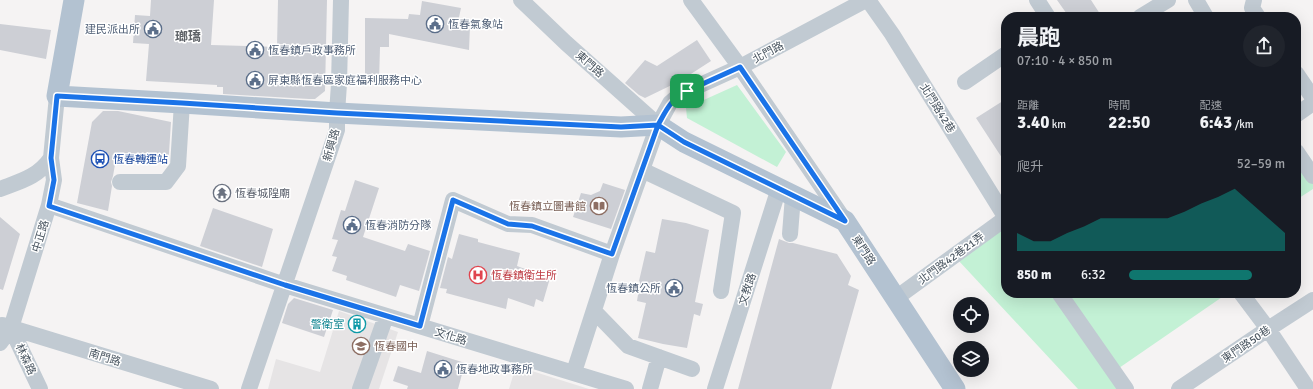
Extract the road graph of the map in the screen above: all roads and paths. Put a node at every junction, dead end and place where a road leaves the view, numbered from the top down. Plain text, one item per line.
1 (74, 0) edge
2 (341, 0) edge
3 (521, 0) edge
4 (691, 0) edge
5 (867, 0) edge
6 (1037, 0) edge
7 (1168, 0) edge
8 (1196, 0) edge
9 (1045, 12) edge
10 (1148, 12) edge
11 (1203, 12) edge
12 (1001, 57) edge
13 (740, 67) junction
14 (1301, 80) edge
15 (965, 82) dead end
16 (57, 96) junction
17 (1313, 98) edge
18 (182, 103) junction
19 (1313, 103) edge
20 (1301, 111) edge
21 (337, 113) junction
22 (658, 125) junction
23 (51, 158) junction
24 (1301, 158) edge
25 (642, 170) junction
26 (1313, 176) edge
27 (120, 182) dead end
28 (0, 189) edge
29 (786, 192) junction
30 (49, 206) junction
31 (1001, 210) edge
32 (845, 221) junction
33 (1001, 222) edge
34 (790, 234) dead end
35 (612, 254) junction
36 (285, 285) junction
37 (722, 291) dead end
38 (896, 298) junction
39 (1062, 298) edge
40 (1245, 298) edge
41 (1313, 300) edge
42 (594, 311) junction
43 (386, 316) junction
44 (6, 326) edge
45 (420, 326) junction
46 (1268, 328) junction
47 (0, 343) edge
48 (659, 357) junction
49 (692, 369) dead end
50 (574, 372) junction
51 (40, 389) edge
52 (211, 389) edge
53 (249, 389) edge
54 (360, 389) edge
55 (626, 389) edge
56 (650, 389) edge
57 (715, 389) edge
58 (955, 389) edge
59 (1126, 389) edge
60 (1179, 389) edge
61 (1308, 389) edge

1 - 16 main road, 中正路
2 - 21 street, 新興路
3 - 22 street, 東門路
4 - 13 street
5 - 13 street, 北門路
5 - 31 street, 北門路42巷
6 - 9 street
7 - 10 street
8 - 11 street
12 - 15 street
13 - 22 street, 北門路
13 - 32 street
14 - 17 street
16 - 18 main road
16 - 23 street, 中正路
18 - 21 main road
18 - 27 street
19 - 20 street
21 - 22 main road
21 - 36 street, 新興路
22 - 25 street, 北門路
22 - 29 main road, 東門路
23 - 28 street
23 - 30 street, 中正路
24 - 26 street
25 - 35 street, 北門路
25 - 37 street
29 - 32 main road, 東門路
29 - 34 street
29 - 57 street, 文教路
30 - 36 street, 文化路
30 - 44 street, 中正路
32 - 38 main road, 東門路
33 - 38 street, 北門路42巷21弄
35 - 42 street, 北門路
35 - 45 street
36 - 43 street, 文化路
36 - 53 street
38 - 58 main road, 東門路
39 - 59 street
40 - 46 street
41 - 46 street, 東門路50巷
42 - 48 street
42 - 50 street, 北門路
43 - 45 street, 文化路
43 - 54 street
44 - 47 street, 中正路
44 - 51 street, 林森路
44 - 52 street, 南門路
45 - 50 street, 文化路
46 - 60 street, 東門路50巷
46 - 61 street
48 - 49 street
48 - 56 street
50 - 55 street, 文化路

